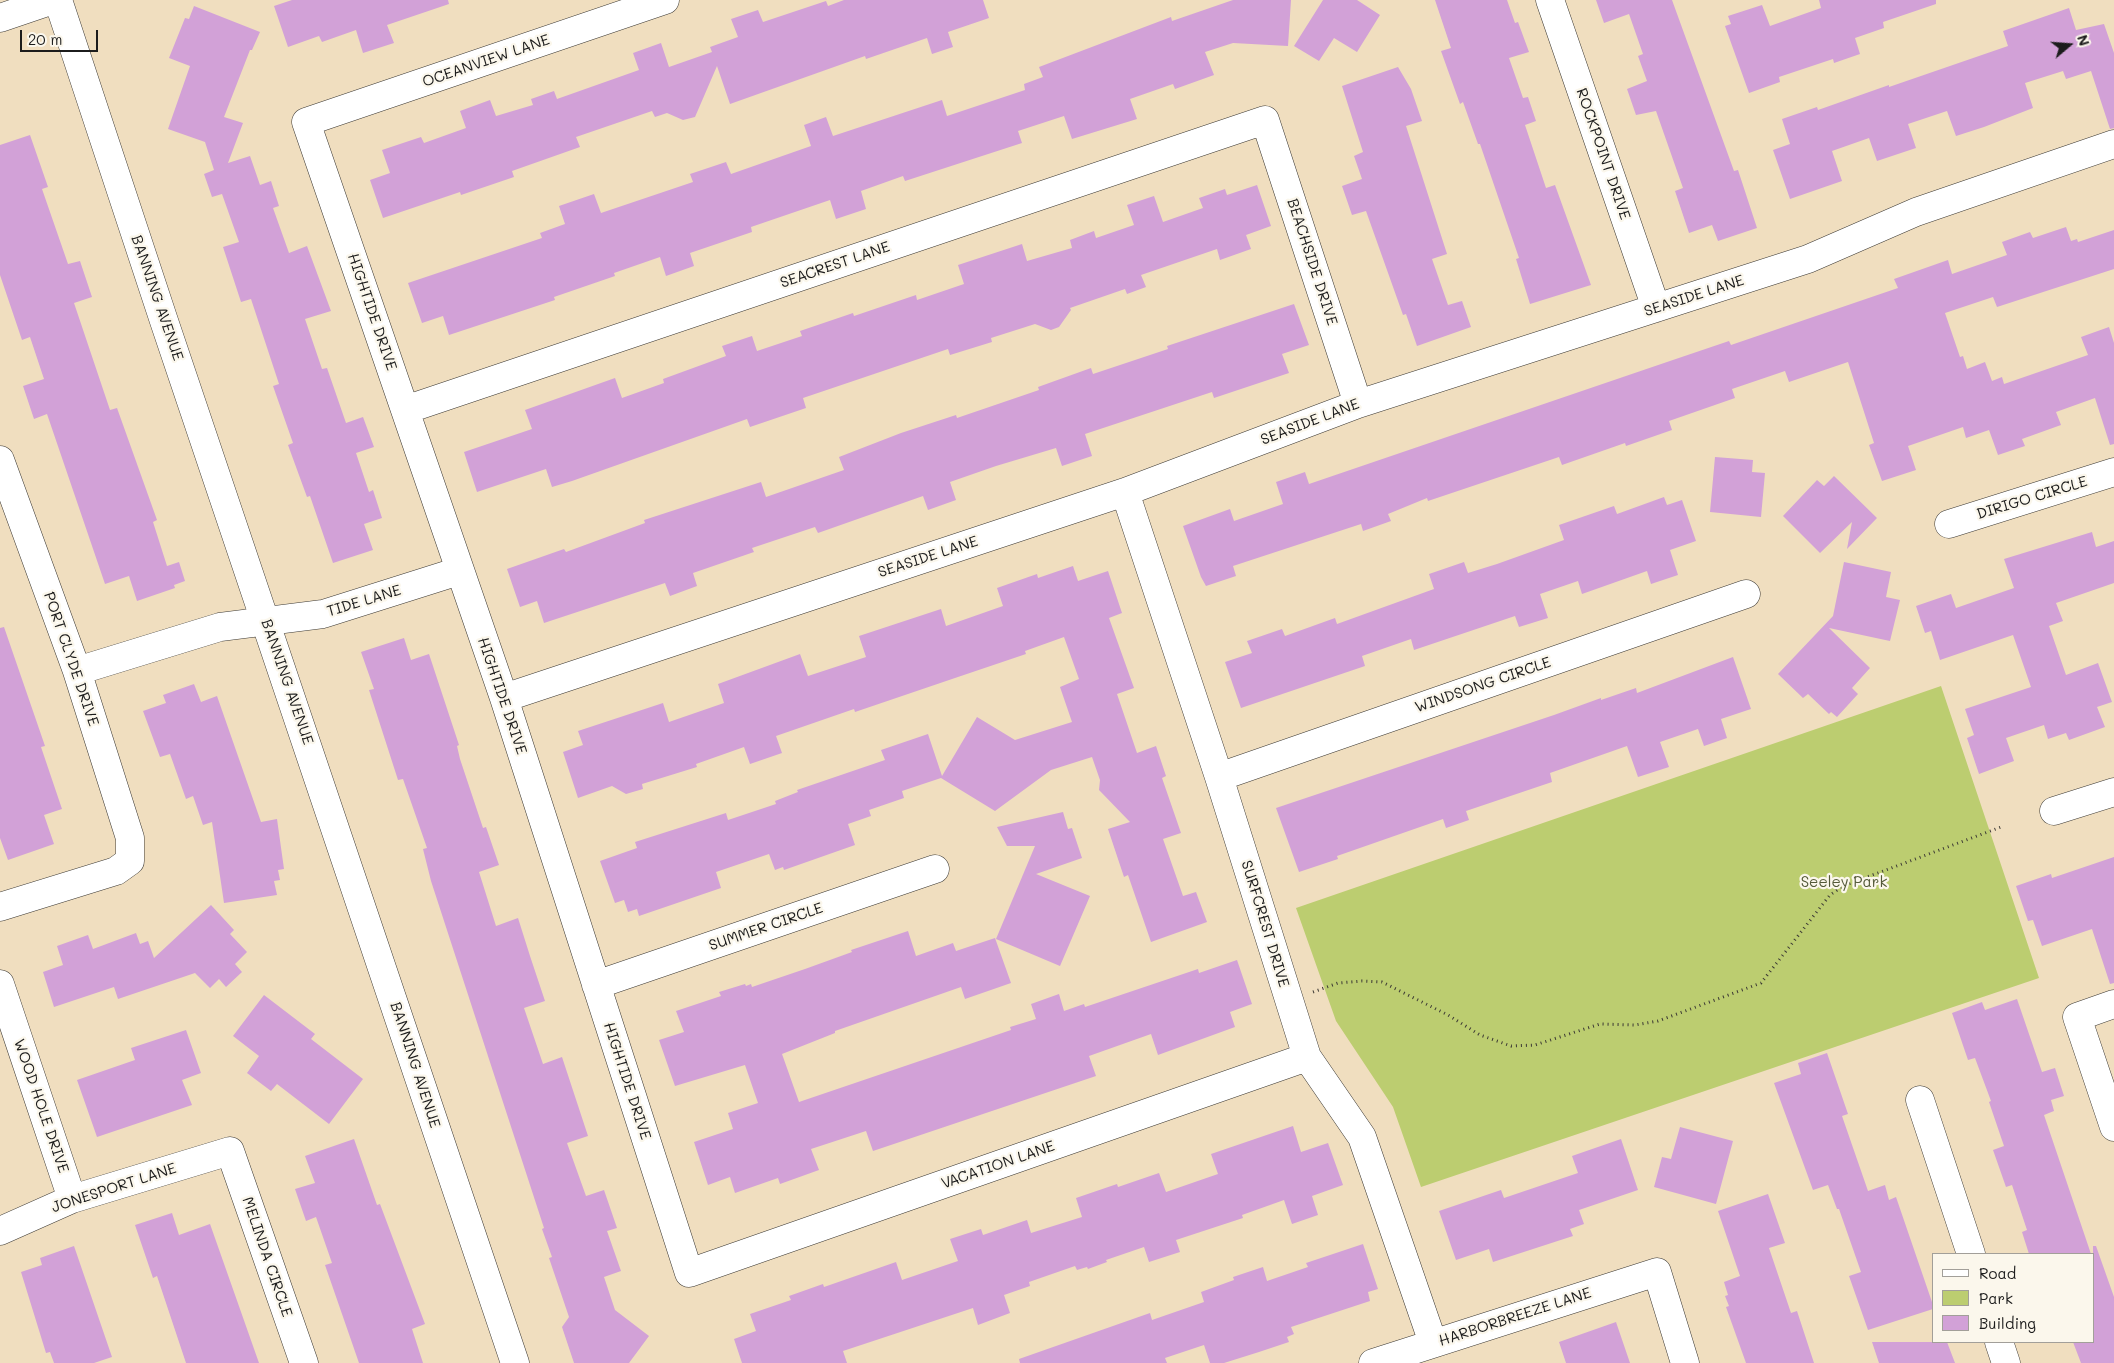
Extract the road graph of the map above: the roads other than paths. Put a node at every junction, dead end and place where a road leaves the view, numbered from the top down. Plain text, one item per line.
1 (53, 0) edge
2 (58, 0) edge
3 (665, 0) edge
4 (1550, 0) edge
5 (0, 18) edge
6 (1265, 120) joint
7 (306, 122) joint
8 (2114, 144) edge
9 (1656, 308) junction
10 (1358, 404) junction
11 (405, 410) junction
12 (0, 460) edge
13 (2114, 472) edge
14 (1125, 492) junction
15 (1949, 524) dead end
16 (459, 571) junction
17 (1746, 594) dead end
18 (266, 622) junction
19 (77, 671) junction
20 (504, 698) junction
21 (1219, 777) junction
22 (2114, 792) edge
23 (2054, 811) dead end
24 (935, 869) dead end
25 (0, 907) edge
26 (0, 984) edge
27 (596, 985) junction
28 (2114, 1004) edge
29 (1307, 1057) junction
30 (1920, 1100) dead end
31 (2114, 1127) edge
32 (230, 1151) joint
33 (72, 1199) junction
34 (0, 1231) edge
35 (1970, 1253) edge
36 (689, 1273) joint
37 (1433, 1343) junction
38 (1999, 1343) edge
39 (304, 1363) edge
40 (515, 1363) edge
41 (1374, 1363) edge
42 (1685, 1363) edge
43 (2006, 1363) edge

1 - 5 street
2 - 18 street, BANNING AVENUE
3 - 7 street, OCEANVIEW LANE
4 - 9 street, ROCKPOINT DRIVE
6 - 10 street, BEACHSIDE DRIVE
6 - 11 street, SEACREST LANE
7 - 11 street, HIGHTIDE DRIVE
8 - 9 street, SEASIDE LANE
9 - 10 street, SEASIDE LANE
10 - 14 street, SEASIDE LANE
11 - 16 street, HIGHTIDE DRIVE
12 - 19 street, PORT CLYDE DRIVE
13 - 15 street, DIRIGO CIRCLE
14 - 20 street, SEASIDE LANE
14 - 21 street, SURFCREST DRIVE
16 - 18 street, TIDE LANE
16 - 20 street, HIGHTIDE DRIVE
17 - 21 street, WINDSONG CIRCLE
18 - 19 street, TIDE LANE
18 - 40 street, BANNING AVENUE
19 - 25 street, PORT CLYDE DRIVE
20 - 27 street, HIGHTIDE DRIVE
21 - 29 street, SURFCREST DRIVE
22 - 23 street
24 - 27 street, SUMMER CIRCLE
26 - 33 street, WOOD HOLE DRIVE
27 - 36 street, HIGHTIDE DRIVE
28 - 31 street
29 - 36 street, VACATION LANE
29 - 37 street, SURFCREST DRIVE
30 - 35 street
32 - 33 street, JONESPORT LANE
32 - 39 street, MELINDA CIRCLE
33 - 34 street, JONESPORT LANE
37 - 41 street, HARBORBREEZE LANE
37 - 42 street, HARBORBREEZE LANE
38 - 43 street

